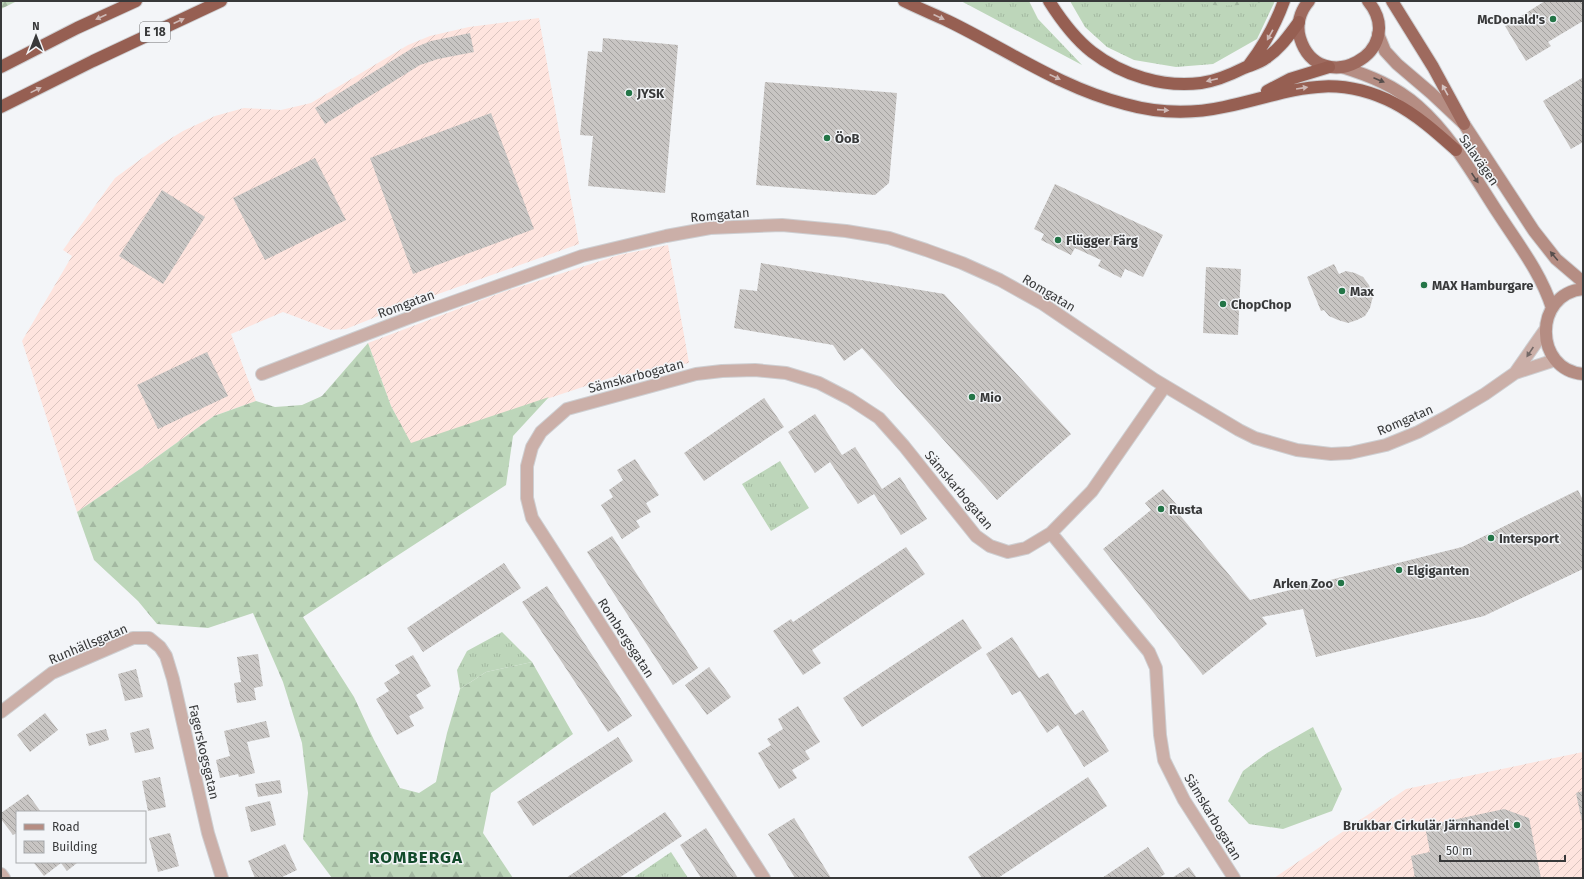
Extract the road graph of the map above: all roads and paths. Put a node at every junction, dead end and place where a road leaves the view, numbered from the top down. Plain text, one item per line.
1 (136, 1) edge
2 (904, 1) edge
3 (1049, 1) edge
4 (1284, 1) edge
5 (1309, 1) edge
6 (1368, 1) edge
7 (1392, 1) edge
8 (221, 2) edge
9 (1301, 11) edge
10 (1378, 34) junction
11 (1248, 66) junction
12 (1, 67) edge
13 (1329, 67) junction
14 (1342, 68) junction
15 (1250, 100) junction
16 (1, 107) edge
17 (1464, 124) junction
18 (1456, 150) junction
19 (1583, 282) edge
20 (1583, 289) edge
21 (1552, 308) junction
22 (1545, 330) junction
23 (1555, 360) junction
24 (1515, 373) junction
25 (262, 374) dead end
26 (1582, 375) edge
27 (1165, 386) junction
28 (567, 409) joint
29 (1051, 533) junction
30 (150, 638) joint
31 (1, 712) edge
32 (1, 874) edge
33 (4, 878) edge
34 (222, 878) edge
35 (764, 878) edge
36 (1234, 878) edge

1 -> 12 highway
2 -> 15 highway
11 -> 3 highway
4 -> 11 highway
5 - 9 highway
6 - 10 highway
17 -> 7 highway
16 -> 8 highway, E 18
9 - 11 highway
9 - 13 highway
10 - 14 highway
10 - 17 main road, Salavägen
13 - 14 highway
13 - 15 highway
14 -> 18 main road, Salavägen
15 -> 18 highway
19 -> 17 main road, Salavägen
18 -> 21 main road, Salavägen
20 - 21 main road
21 - 22 main road
22 - 23 main road
22 -> 24 street, Romgatan
23 - 24 street, Romgatan
23 - 26 main road
24 - 27 street, Romgatan
25 - 27 street, Romgatan
27 - 29 street
28 - 29 street, Sämskarbogatan
28 - 35 street, Rombergsgatan
29 - 36 street, Sämskarbogatan
30 - 31 street, Runhällsgatan
30 - 34 street, Fagerskogsgatan
32 - 33 street

